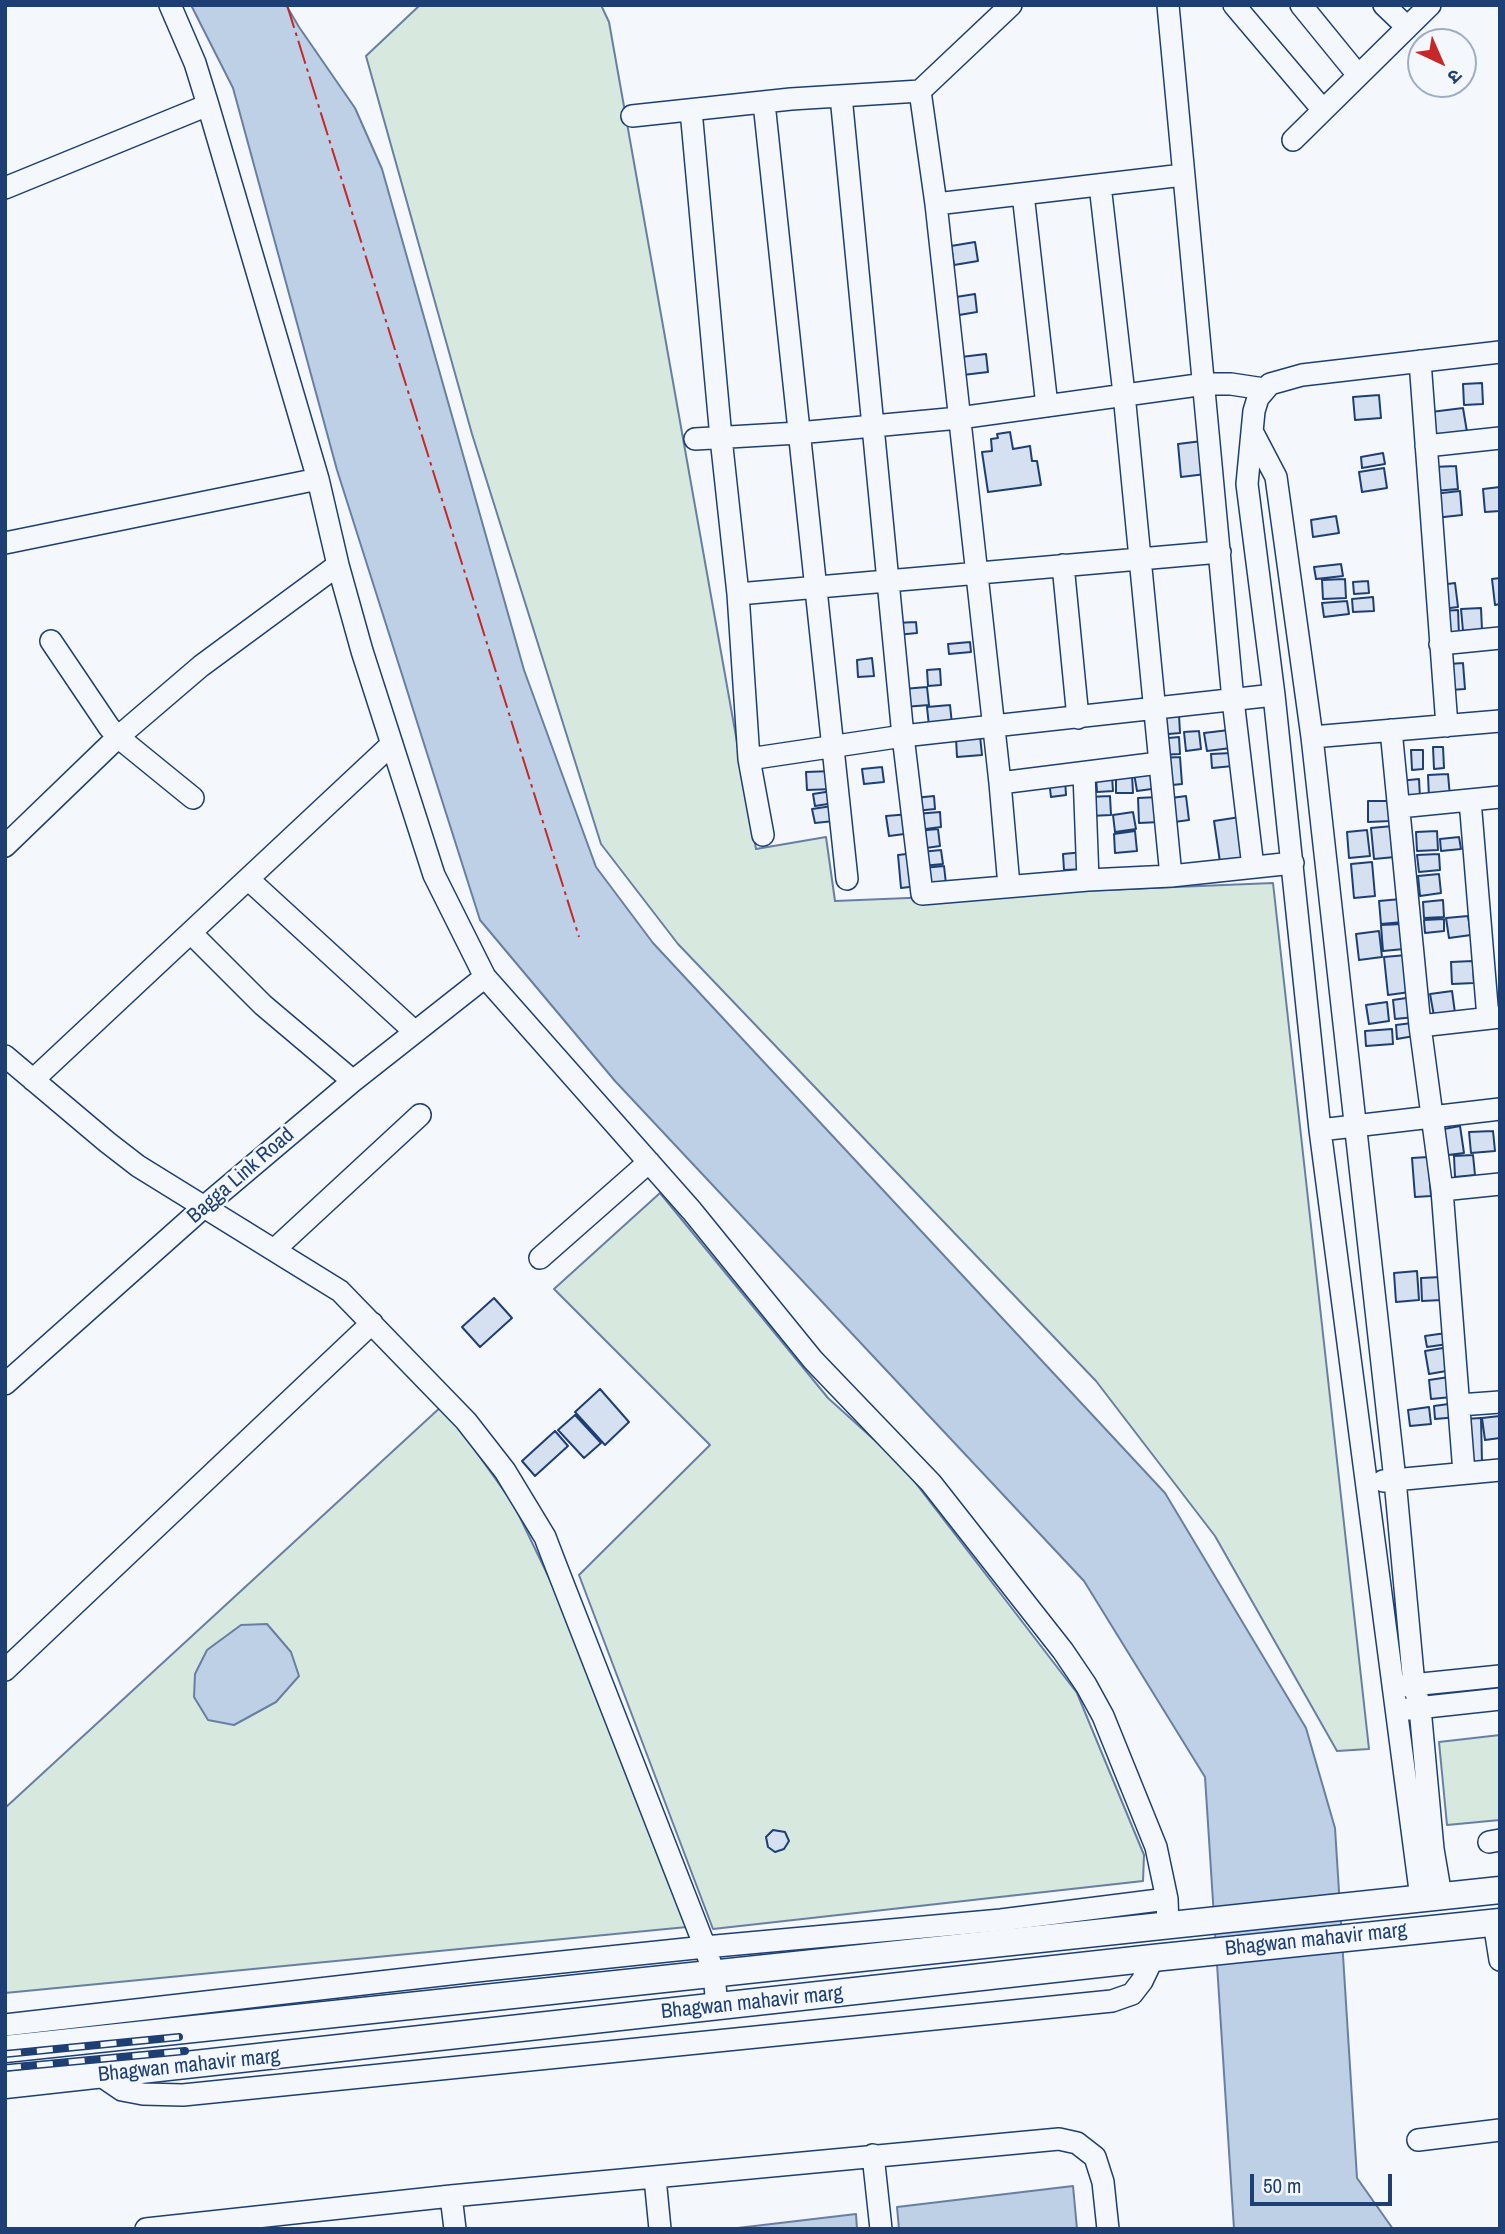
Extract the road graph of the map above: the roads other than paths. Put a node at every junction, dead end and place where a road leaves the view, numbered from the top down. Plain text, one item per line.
1 (170, 5) edge
2 (1011, 5) edge
3 (1168, 5) edge
4 (1234, 5) edge
5 (1301, 5) edge
6 (1384, 5) edge
7 (1430, 5) edge
8 (1407, 27) junction
9 (1358, 75) junction
10 (919, 91) junction
11 (841, 96) junction
12 (764, 103) junction
13 (208, 105) junction
14 (691, 110) junction
15 (1323, 110) junction
16 (632, 116) dead end
17 (1293, 140) dead end
18 (1184, 175) junction
19 (1100, 185) junction
20 (5, 188) edge
21 (1023, 194) junction
22 (936, 204) junction
23 (1500, 352) edge
24 (1420, 361) junction
25 (1205, 384) junction
26 (1264, 389) junction
27 (1124, 394) junction
28 (1047, 406) junction
29 (960, 418) junction
30 (873, 425) junction
31 (798, 433) junction
32 (1252, 433) junction
33 (721, 438) junction
34 (1500, 438) edge
35 (695, 439) dead end
36 (1426, 446) junction
37 (318, 479) junction
38 (5, 543) edge
39 (1220, 552) junction
40 (1139, 559) junction
41 (338, 565) junction
42 (1063, 565) junction
43 (976, 572) junction
44 (889, 579) junction
45 (817, 587) junction
46 (738, 594) junction
47 (1500, 638) edge
48 (51, 641) dead end
49 (1440, 644) junction
50 (1274, 695) junction
51 (1233, 700) junction
52 (1154, 710) junction
53 (1078, 718) junction
54 (1500, 721) edge
55 (1447, 726) junction
56 (994, 727) junction
57 (1391, 730) junction
58 (903, 736) junction
59 (118, 737) junction
60 (1312, 737) junction
61 (392, 744) junction
62 (833, 745) junction
63 (750, 759) junction
64 (1159, 763) junction
65 (1084, 773) junction
66 (1000, 783) junction
67 (1500, 797) edge
68 (193, 798) dead end
69 (1471, 800) junction
70 (1399, 807) junction
71 (763, 835) dead end
72 (5, 846) edge
73 (1293, 863) junction
74 (1253, 867) junction
75 (1171, 876) junction
76 (248, 879) junction
77 (847, 879) dead end
78 (1088, 880) junction
79 (1009, 886) junction
80 (191, 933) junction
81 (485, 977) junction
82 (1494, 1018) edge
83 (1420, 1026) junction
84 (415, 1032) junction
85 (5, 1056) edge
86 (33, 1080) junction
87 (353, 1081) junction
88 (1500, 1109) edge
89 (420, 1115) dead end
90 (1431, 1116) junction
91 (1355, 1125) junction
92 (1320, 1130) junction
93 (649, 1162) junction
94 (1500, 1184) edge
95 (1441, 1190) junction
96 (205, 1206) junction
97 (274, 1250) junction
98 (540, 1258) dead end
99 (372, 1323) junction
100 (5, 1384) edge
101 (1500, 1402) edge
102 (1459, 1405) junction
103 (1500, 1470) edge
104 (1464, 1474) junction
105 (1395, 1480) junction
106 (1367, 1482) junction
107 (5, 1670) edge
108 (1500, 1676) edge
109 (1404, 1686) junction
110 (1500, 1699) edge
111 (1420, 1707) junction
112 (1396, 1710) junction
113 (1500, 1890) edge
114 (1431, 1897) junction
115 (1167, 1899) junction
116 (1497, 1922) edge
117 (1181, 1925) junction
118 (705, 1947) junction
119 (1153, 1958) junction
120 (1500, 1960) edge
121 (714, 1975) junction
122 (717, 2007) junction
123 (275, 2021) junction
124 (5, 2025) edge
125 (5, 2049) edge
126 (279, 2056) junction
127 (100, 2075) junction
128 (5, 2085) edge
129 (1500, 2130) edge
130 (1418, 2140) dead end
131 (873, 2155) junction
132 (654, 2178) junction
133 (451, 2196) junction
134 (248, 2224) edge
135 (146, 2229) edge
136 (454, 2229) edge
137 (660, 2229) edge
138 (881, 2229) edge
139 (1108, 2229) edge

1 - 13 street
2 - 10 street
3 - 18 street
4 - 15 street
5 - 9 street
6 - 8 street
7 - 8 street
8 - 9 street
9 - 15 street
10 - 11 street
10 - 22 street
11 - 12 street
11 - 30 street
12 - 14 street
12 - 31 street
13 - 20 street
13 - 37 street
14 - 16 street
14 - 33 street
15 - 17 street
18 - 19 street
18 - 25 street
19 - 21 street
19 - 27 street
21 - 22 street
21 - 28 street
22 - 29 street
23 - 24 street
24 - 26 street
24 - 36 street
25 - 26 street
25 - 27 street
25 - 39 street
26 - 32 street
27 - 28 street
27 - 40 street
28 - 29 street
29 - 30 street
29 - 43 street
30 - 31 street
30 - 44 street
31 - 33 street
31 - 45 street
32 - 50 street
32 - 60 street
33 - 35 street
33 - 46 street
34 - 36 street
36 - 49 street
37 - 38 street
37 - 41 street
39 - 40 street
39 - 51 street
40 - 42 street
40 - 52 street
41 - 59 street
41 - 61 street
42 - 43 street
42 - 53 street
43 - 44 street
43 - 56 street
44 - 45 street
44 - 58 street
45 - 46 street
45 - 62 street
46 - 63 street
47 - 49 street
48 - 59 street
49 - 55 street
50 - 51 street
50 - 73 street
51 - 52 street
51 - 74 street
52 - 53 street
52 - 64 street
53 - 56 street
54 - 55 street
55 - 57 street
56 - 58 street
56 - 66 street
57 - 60 street
57 - 70 street
58 - 62 street
58 - 79 street
59 - 68 street
59 - 72 street
60 - 91 street
61 - 76 street
61 - 81 street
62 - 63 street
62 - 77 street
63 - 71 street
64 - 65 street
64 - 75 street
65 - 66 street
65 - 78 street
66 - 79 street
67 - 69 street
69 - 70 street
69 - 82 street
70 - 83 street
73 - 74 street
73 - 92 street
74 - 75 street
75 - 78 street
76 - 80 street
76 - 84 street
78 - 79 street
80 - 86 street
80 - 87 street
81 - 84 street, Bagga Link Road
81 - 93 street
82 - 83 street
83 - 90 street
84 - 87 street, Bagga Link Road
85 - 86 street
86 - 96 street
87 - 96 street, Bagga Link Road
88 - 90 street
89 - 97 street
90 - 91 street
90 - 95 street
91 - 92 street
91 - 105 street
92 - 106 street
93 - 98 street
93 - 115 street
94 - 95 street
95 - 102 street
96 - 97 street
96 - 100 street, Bagga Link Road
97 - 99 street
99 - 107 street
99 - 118 street
101 - 102 street
102 - 104 street
103 - 104 street
104 - 105 street
105 - 106 street
105 - 109 street
106 - 109 street
108 - 109 street
109 - 111 street
109 - 112 street
110 - 111 street
111 - 112 street
111 - 114 street
112 - 114 street
113 - 114 main road, Bhagwan mahavir marg
114 - 117 main road, Bhagwan mahavir marg
115 - 117 street
115 - 118 street
116 - 119 main road, Bhagwan mahavir marg
116 - 120 street
117 - 121 main road, Bhagwan mahavir marg
118 - 121 street
118 - 124 street
119 - 122 main road, Bhagwan mahavir marg
119 - 127 street
121 - 122 street
121 - 123 main road, Bhagwan mahavir marg
122 - 126 main road, Bhagwan mahavir marg
123 - 125 main road, Bhagwan mahavir marg
123 - 126 main road
126 - 127 main road, Bhagwan mahavir marg
127 - 128 main road, Bhagwan mahavir marg
129 - 130 street
131 - 132 street
131 - 138 street
131 - 139 street
132 - 133 street
132 - 137 street
133 - 134 street
133 - 136 street
134 - 135 street

